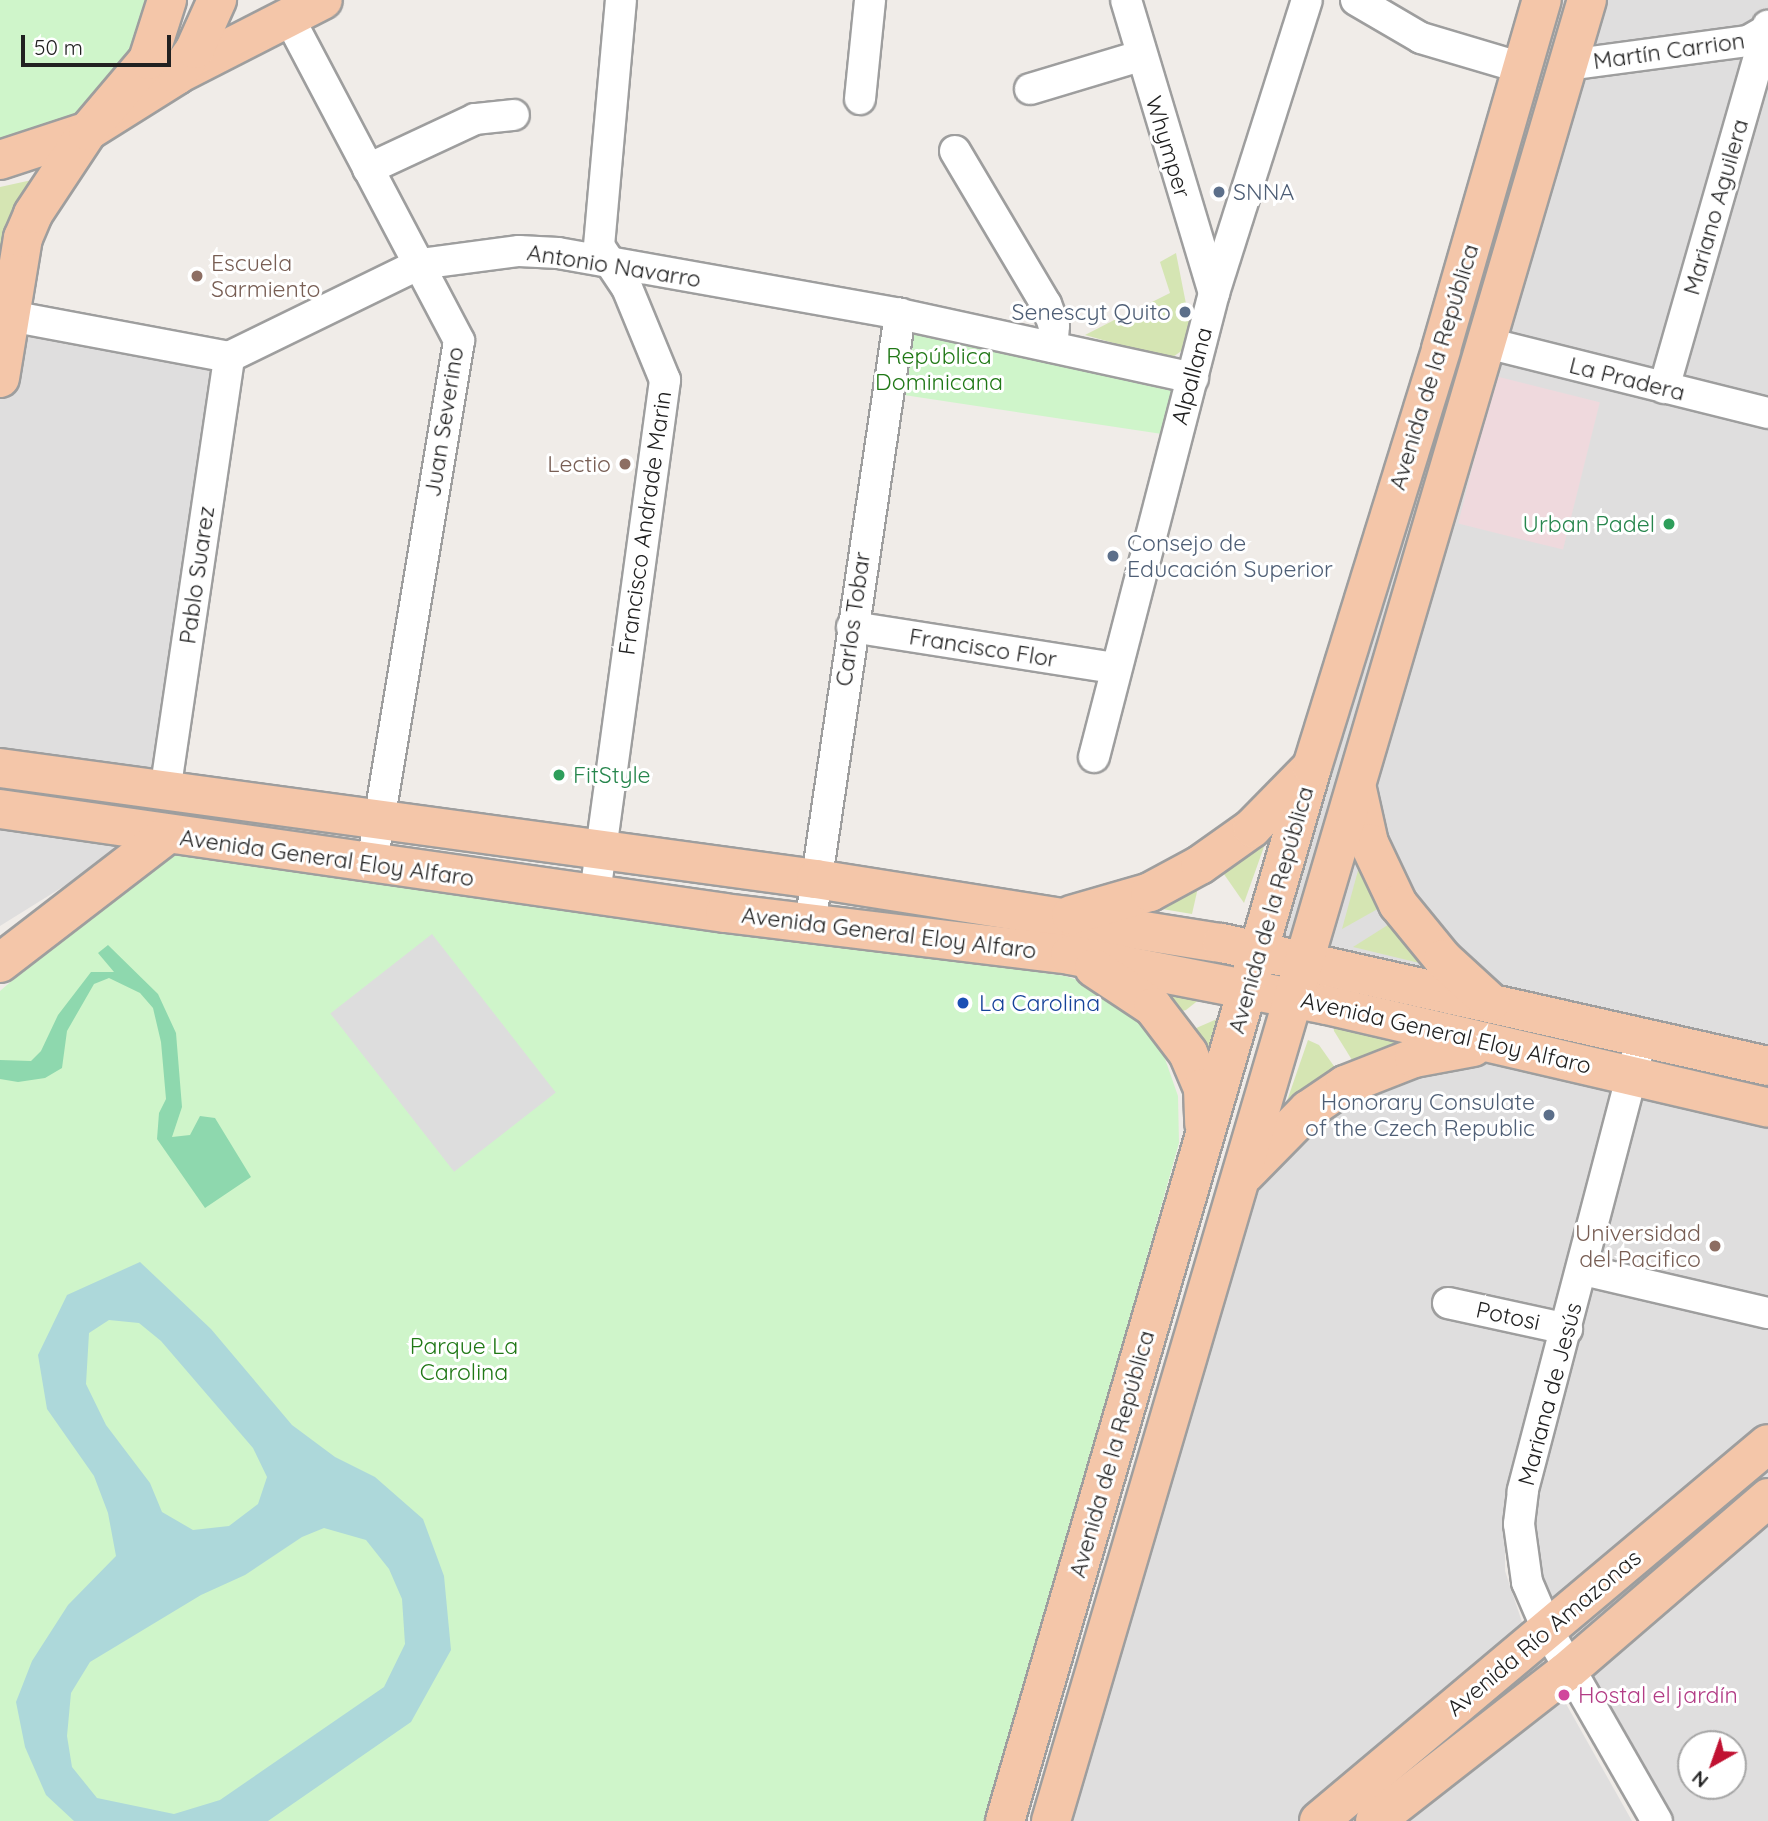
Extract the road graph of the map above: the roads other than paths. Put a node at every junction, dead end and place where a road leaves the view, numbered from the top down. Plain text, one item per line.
1 (167, 0) edge
2 (217, 0) edge
3 (323, 0) edge
4 (621, 0) edge
5 (870, 0) edge
6 (1126, 0) edge
7 (1307, 0) edge
8 (1356, 0) edge
9 (1542, 0) edge
10 (1587, 0) edge
11 (289, 18) junction
12 (1767, 28) edge
13 (1140, 56) junction
14 (1568, 65) junction
15 (1522, 68) junction
16 (177, 75) junction
17 (1030, 89) dead end
18 (860, 99) dead end
19 (514, 115) dead end
20 (88, 131) junction
21 (955, 151) dead end
22 (0, 160) edge
23 (368, 169) junction
24 (420, 264) junction
25 (611, 265) junction
26 (1214, 293) junction
27 (900, 313) junction
28 (10, 316) junction
29 (1487, 343) junction
30 (1052, 347) junction
31 (229, 357) junction
32 (0, 378) edge
33 (1192, 378) junction
34 (1664, 388) junction
35 (1768, 413) edge
36 (852, 627) junction
37 (1113, 668) junction
38 (1326, 720) junction
39 (1094, 757) dead end
40 (1312, 767) junction
41 (0, 768) edge
42 (1356, 785) junction
43 (165, 792) junction
44 (0, 809) edge
45 (378, 820) junction
46 (165, 836) junction
47 (600, 852) junction
48 (372, 863) junction
49 (816, 880) junction
50 (595, 894) junction
51 (1055, 919) junction
52 (810, 925) junction
53 (1070, 955) junction
54 (1278, 956) junction
55 (0, 963) edge
56 (1248, 988) junction
57 (1292, 998) junction
58 (1492, 1003) junction
59 (1642, 1034) junction
60 (1486, 1044) junction
61 (1768, 1066) edge
62 (1632, 1076) junction
63 (1768, 1108) edge
64 (1202, 1147) junction
65 (1238, 1183) junction
66 (1583, 1270) junction
67 (1448, 1303) dead end
68 (1768, 1313) edge
69 (1567, 1329) junction
70 (1768, 1444) edge
71 (1768, 1498) edge
72 (1548, 1630) junction
73 (1569, 1669) junction
74 (1005, 1821) edge
75 (1051, 1821) edge
76 (1319, 1821) edge
77 (1375, 1821) edge
78 (1657, 1821) edge

1 - 20 main road
2 - 16 main road
3 - 11 main road
4 - 25 street, Francisco Andrade Marin
5 - 18 street
6 - 13 street, Whymper
7 - 26 street, Alpallana
8 - 15 street
9 - 15 main road, Avenida de la República
10 - 14 main road, Avenida de la República
11 - 16 main road
11 - 23 street, Juan Severino
12 - 14 street, Martín Carrion
12 - 34 street, Mariano Aguilera
13 - 17 street
13 - 26 street, Whymper
14 - 29 main road, Avenida de la República
15 - 38 main road, Avenida de la República
16 - 20 main road
19 - 23 street
20 - 22 main road
20 - 28 main road
21 - 30 street
23 - 24 street, Juan Severino
24 - 25 street, Antonio Navarro
24 - 31 street, Antonio Navarro
24 - 45 street, Juan Severino
25 - 27 street, Antonio Navarro
25 - 47 street, Francisco Andrade Marin
26 - 33 street, Alpallana
27 - 30 street, Antonio Navarro
27 - 36 street, Carlos Tobar
28 - 31 street
28 - 32 main road
29 - 34 street, La Pradera
29 - 42 main road, Avenida de la República
30 - 33 street, Antonio Navarro
31 - 43 street, Pablo Suarez
33 - 37 street, Alpallana
34 - 35 street, La Pradera
36 - 37 street, Francisco Flor
36 - 49 street, Carlos Tobar
37 - 39 street, Alpallana
38 - 40 main road, Avenida de la República
38 - 54 main road
40 - 51 main road
40 - 54 main road, Avenida de la República
41 - 43 main road, Avenida General Eloy Alfaro
42 - 54 main road, Avenida de la República
42 - 58 main road
43 - 45 main road, Avenida General Eloy Alfaro
44 - 46 main road, Avenida General Eloy Alfaro
45 - 47 main road, Avenida General Eloy Alfaro
45 - 48 street, Juan Severino
46 - 48 main road, Avenida General Eloy Alfaro
46 - 55 main road
47 - 49 main road, Avenida General Eloy Alfaro
47 - 50 street, Francisco Andrade Marin
48 - 50 main road, Avenida General Eloy Alfaro
49 - 51 main road, Avenida General Eloy Alfaro
49 - 52 street, Carlos Tobar
50 - 52 main road, Avenida General Eloy Alfaro
51 - 54 main road, Avenida General Eloy Alfaro
52 - 53 main road, Avenida General Eloy Alfaro
53 - 56 main road, Avenida General Eloy Alfaro
53 - 64 main road
54 - 56 main road, Avenida de la República
54 - 57 main road, Avenida de la República
54 - 58 main road, Avenida General Eloy Alfaro
56 - 57 main road, Avenida General Eloy Alfaro
56 - 64 main road, Avenida de la República
57 - 60 main road, Avenida General Eloy Alfaro
57 - 65 main road, Avenida de la República
58 - 59 main road, Avenida General Eloy Alfaro
59 - 61 main road, Avenida General Eloy Alfaro
59 - 62 street, Mariana de Jesús
60 - 62 main road, Avenida General Eloy Alfaro
60 - 65 main road
62 - 63 main road, Avenida General Eloy Alfaro
62 - 66 street, Mariana de Jesús
64 - 74 main road, Avenida de la República
65 - 75 main road, Avenida de la República
66 - 68 street
66 - 69 street, Mariana de Jesús
67 - 69 street, Potosi
69 - 72 street, Mariana de Jesús
70 - 72 main road, Avenida Río Amazonas
71 - 73 main road, Avenida Río Amazonas
72 - 73 street, Mariana de Jesús
72 - 76 main road, Avenida Río Amazonas
73 - 77 main road, Avenida Río Amazonas
73 - 78 street, Mariana de Jesús

